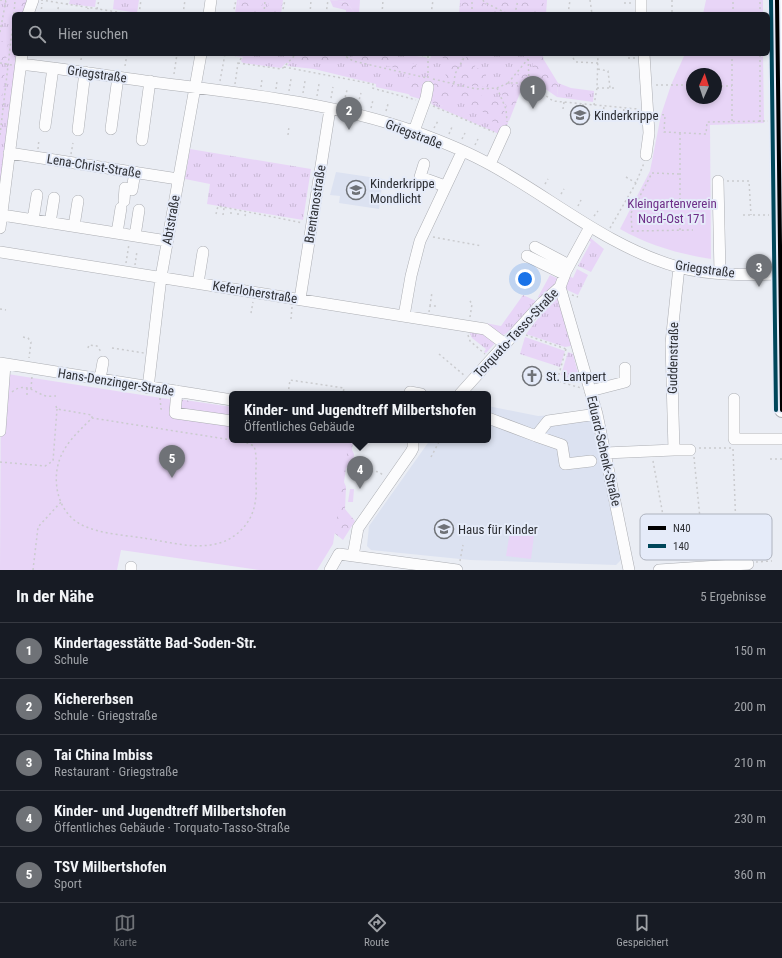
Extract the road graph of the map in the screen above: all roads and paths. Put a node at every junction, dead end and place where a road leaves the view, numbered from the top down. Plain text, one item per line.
1 (0, 0) edge
2 (6, 0) edge
3 (15, 0) edge
4 (38, 0) edge
5 (39, 0) edge
6 (68, 0) edge
7 (98, 0) edge
8 (141, 0) edge
9 (185, 0) edge
10 (211, 0) edge
11 (236, 0) edge
12 (265, 0) edge
13 (284, 0) edge
14 (311, 0) edge
15 (328, 0) edge
16 (383, 0) edge
17 (433, 0) edge
18 (472, 0) edge
19 (484, 0) edge
20 (518, 0) edge
21 (570, 0) edge
22 (590, 0) edge
23 (672, 0) edge
24 (733, 0) edge
25 (760, 0) edge
26 (777, 0) edge
27 (637, 2) edge
28 (624, 3) dead end
29 (59, 4) junction
30 (67, 5) junction
31 (565, 5) dead end
32 (569, 5) junction
33 (88, 8) junction
34 (97, 9) junction
35 (14, 12) edge
36 (29, 12) edge
37 (41, 12) edge
38 (57, 12) edge
39 (87, 12) edge
40 (117, 12) edge
41 (139, 12) edge
42 (183, 12) edge
43 (209, 12) edge
44 (233, 12) edge
45 (264, 12) edge
46 (282, 12) edge
47 (310, 12) edge
48 (326, 12) edge
49 (382, 12) edge
50 (431, 12) edge
51 (472, 12) edge
52 (504, 12) edge
53 (514, 12) edge
54 (568, 12) edge
55 (592, 12) edge
56 (640, 12) edge
57 (672, 12) edge
58 (733, 12) edge
59 (760, 12) edge
60 (12, 28) edge
61 (0, 32) edge
62 (82, 56) edge
63 (127, 56) edge
64 (177, 56) edge
65 (201, 56) edge
66 (225, 56) edge
67 (243, 56) edge
68 (294, 56) edge
69 (346, 56) edge
70 (428, 56) edge
71 (465, 56) edge
72 (571, 56) edge
73 (598, 56) edge
74 (640, 56) edge
75 (732, 56) edge
76 (760, 56) edge
77 (628, 58) dead end
78 (21, 59) edge
79 (52, 59) edge
80 (528, 59) joint
81 (81, 60) dead end
82 (583, 62) junction
83 (0, 63) edge
84 (238, 63) junction
85 (7, 64) junction
86 (598, 64) junction
87 (582, 65) dead end
88 (125, 66) dead end
89 (284, 67) junction
90 (598, 69) junction
91 (85, 72) junction
92 (174, 74) dead end
93 (118, 76) junction
94 (262, 79) dead end
95 (291, 80) dead end
96 (150, 81) junction
97 (220, 81) dead end
98 (277, 81) dead end
99 (305, 81) dead end
100 (428, 82) junction
101 (454, 83) junction
102 (508, 83) junction
103 (529, 83) junction
104 (319, 84) dead end
105 (646, 85) junction
106 (686, 85) edge
107 (722, 86) edge
108 (732, 86) junction
109 (194, 87) junction
110 (261, 87) dead end
111 (333, 87) dead end
112 (497, 88) junction
113 (597, 88) junction
114 (610, 88) junction
115 (616, 88) dead end
116 (276, 90) dead end
117 (347, 90) dead end
118 (289, 92) dead end
119 (233, 93) junction
120 (303, 93) dead end
121 (361, 93) dead end
122 (317, 96) dead end
123 (373, 100) dead end
124 (344, 102) dead end
125 (564, 102) junction
126 (425, 103) junction
127 (330, 104) junction
128 (358, 104) dead end
129 (388, 104) dead end
130 (583, 104) junction
131 (594, 105) junction
132 (604, 106) junction
133 (371, 108) dead end
134 (624, 108) junction
135 (563, 109) dead end
136 (386, 111) dead end
137 (582, 111) dead end
138 (648, 111) junction
139 (603, 114) dead end
140 (623, 116) dead end
141 (438, 121) dead end
142 (768, 121) dead end
143 (732, 122) junction
144 (760, 122) junction
145 (45, 126) dead end
146 (289, 126) dead end
147 (452, 127) dead end
148 (434, 128) dead end
149 (111, 129) dead end
150 (78, 130) dead end
151 (414, 131) junction
152 (465, 133) dead end
153 (680, 133) junction
154 (449, 134) dead end
155 (504, 134) junction
156 (0, 135) edge
157 (288, 136) dead end
158 (39, 139) dead end
159 (462, 139) dead end
160 (478, 139) dead end
161 (142, 140) dead end
162 (73, 143) dead end
163 (475, 145) dead end
164 (38, 148) dead end
165 (462, 152) junction
166 (9, 153) junction
167 (71, 153) dead end
168 (646, 155) joint
169 (424, 164) dead end
170 (490, 164) junction
171 (135, 172) junction
172 (679, 174) junction
173 (626, 177) dead end
174 (178, 179) junction
175 (548, 179) dead end
176 (718, 181) joint
177 (636, 183) junction
178 (545, 184) dead end
179 (445, 186) junction
180 (564, 189) dead end
181 (561, 194) dead end
182 (37, 195) dead end
183 (54, 198) dead end
184 (78, 200) dead end
185 (581, 200) dead end
186 (578, 206) dead end
187 (224, 208) junction
188 (231, 209) junction
189 (139, 210) dead end
190 (238, 210) junction
191 (598, 210) dead end
192 (246, 211) junction
193 (216, 214) dead end
194 (231, 214) dead end
195 (2, 215) junction
196 (223, 215) dead end
197 (238, 215) dead end
198 (743, 215) dead end
199 (751, 215) junction
200 (769, 215) dead end
201 (245, 216) dead end
202 (594, 216) dead end
203 (33, 220) junction
204 (50, 223) junction
205 (311, 224) junction
206 (74, 226) junction
207 (590, 227) junction
208 (0, 228) edge
209 (680, 230) junction
210 (693, 230) dead end
211 (117, 233) junction
212 (605, 235) junction
213 (423, 236) junction
214 (132, 240) junction
215 (167, 241) junction
216 (482, 246) dead end
217 (137, 251) dead end
218 (0, 252) edge
219 (203, 252) dead end
220 (531, 252) dead end
221 (679, 267) junction
222 (566, 269) junction
223 (129, 272) junction
224 (720, 273) junction
225 (781, 274) edge
226 (161, 277) junction
227 (198, 283) junction
228 (560, 287) junction
229 (254, 292) junction
230 (432, 292) dead end
231 (470, 301) dead end
232 (296, 302) junction
233 (430, 306) dead end
234 (0, 309) edge
235 (6, 310) dead end
236 (251, 313) dead end
237 (404, 316) junction
238 (291, 319) dead end
239 (467, 326) junction
240 (522, 334) dead end
241 (23, 337) dead end
242 (505, 344) junction
243 (577, 347) junction
244 (112, 348) dead end
245 (566, 349) junction
246 (152, 354) junction
247 (439, 354) dead end
248 (491, 360) junction
249 (28, 361) dead end
250 (103, 362) dead end
251 (2, 364) edge
252 (625, 368) dead end
253 (32, 375) dead end
254 (466, 376) dead end
255 (100, 379) junction
256 (27, 388) junction
257 (148, 388) junction
258 (31, 389) junction
259 (176, 391) junction
260 (288, 391) edge
261 (344, 391) edge
262 (463, 391) edge
263 (590, 391) junction
264 (2, 392) junction
265 (27, 395) dead end
266 (56, 396) dead end
267 (734, 399) dead end
268 (229, 400) edge
269 (56, 406) dead end
270 (57, 409) junction
271 (782, 410) edge
272 (597, 414) junction
273 (92, 418) junction
274 (491, 419) edge
275 (229, 421) edge
276 (0, 431) edge
277 (536, 436) junction
278 (229, 439) edge
279 (782, 439) edge
280 (247, 443) edge
281 (413, 443) edge
282 (438, 443) edge
283 (674, 450) junction
284 (690, 450) junction
285 (652, 452) junction
286 (606, 453) junction
287 (431, 456) dead end
288 (770, 459) dead end
289 (782, 459) edge
290 (591, 461) dead end
291 (0, 462) edge
292 (366, 470) dead end
293 (392, 480) junction
294 (61, 502) junction
295 (662, 514) edge
296 (700, 514) edge
297 (737, 514) edge
298 (462, 545) dead end
299 (353, 556) junction
300 (704, 560) edge
301 (743, 560) edge
302 (772, 561) dead end
303 (743, 564) junction
304 (458, 566) edge
305 (705, 567) junction
306 (428, 568) edge
307 (672, 569) edge
308 (33, 570) edge
309 (330, 570) edge
310 (629, 570) edge
311 (659, 570) edge

1 - 2 path
2 - 61 path
3 - 35 path
4 - 5 path
4 - 29 path
4 - 36 street
4 - 37 path
6 - 30 path
7 - 34 path
8 - 41 path
9 - 42 path
10 - 43 street
11 - 44 path
12 - 45 path
13 - 46 path
14 - 47 path
15 - 48 path
16 - 49 path
17 - 50 path
18 - 51 path
19 - 52 path
20 - 53 path
21 - 32 path
22 - 55 path
23 - 57 path
24 - 58 path
25 - 59 path
26 - 225 main road
27 - 28 path
27 - 56 street
29 - 30 path
29 - 38 path
30 - 33 path
31 - 32 path
32 - 54 path
33 - 34 path
33 - 39 path
34 - 40 path
60 - 85 path
62 - 81 path
63 - 88 path
64 - 92 path
65 - 109 street, Abtstraße
66 - 97 path
67 - 84 path
68 - 89 path
69 - 100 path
70 - 100 path
71 - 101 path
72 - 82 path
73 - 86 path
74 - 77 path
74 - 105 street
75 - 108 path
76 - 144 path
78 - 79 street, Griegstraße
78 - 166 street
79 - 91 street, Griegstraße
79 - 145 street
80 - 102 path
80 - 103 path
82 - 86 path
82 - 87 path
83 - 85 path
84 - 89 path
84 - 119 path
85 - 156 path
86 - 90 path
89 - 126 path
90 - 113 path
90 - 114 path
91 - 93 street, Griegstraße
91 - 150 street
93 - 96 street, Griegstraße
93 - 149 street
94 - 110 path
95 - 118 path
96 - 109 street, Griegstraße
96 - 161 street
98 - 116 path
99 - 120 path
100 - 101 path
100 - 126 street
101 - 112 path
102 - 103 path
102 - 112 path
103 - 125 path
104 - 122 path
105 - 106 path
105 - 138 street
107 - 108 path
108 - 143 path
109 - 119 street, Griegstraße
109 - 174 street, Abtstraße
111 - 127 path
112 - 155 path
113 - 114 path
113 - 131 path
114 - 115 path
117 - 124 path
119 - 127 street, Griegstraße
121 - 128 path
123 - 133 path
125 - 130 path
125 - 135 path
126 - 151 street
126 - 155 path
127 - 151 street, Griegstraße
127 - 205 street, Brentanostraße
129 - 136 path
130 - 131 path
130 - 137 path
131 - 132 path
132 - 134 path
132 - 139 path
134 - 138 path
134 - 140 path
138 - 153 path
138 - 168 street
141 - 148 path
142 - 144 path
143 - 144 path
143 - 153 path
146 - 157 path
147 - 154 path
151 - 165 street, Griegstraße
152 - 159 path
153 - 172 path
155 - 170 street
158 - 164 path
160 - 163 path
162 - 167 path
165 - 170 street, Griegstraße
165 - 179 street
166 - 171 street, Lena-Christ-Straße
166 - 195 street
168 - 177 path
169 - 179 street
170 - 207 street, Griegstraße
171 - 174 street, Lena-Christ-Straße
171 - 211 street
172 - 209 path
172 - 209 path
173 - 177 path
174 - 215 street, Abtstraße
175 - 178 path
176 - 199 path
176 - 224 street
177 - 212 path
179 - 213 street
180 - 181 path
182 - 203 street
183 - 204 street
184 - 206 street
185 - 186 path
187 - 188 path
187 - 193 path
187 - 196 path
188 - 190 path
188 - 194 path
189 - 214 street
190 - 192 path
190 - 197 path
191 - 202 path
192 - 201 path
192 - 205 path
195 - 203 street
195 - 208 street
198 - 199 path
199 - 200 path
203 - 204 street
204 - 206 street
205 - 232 street, Brentanostraße
206 - 211 street
207 - 212 street, Griegstraße
207 - 222 street, Torquato-Tasso-Straße
209 - 210 path
211 - 214 street
212 - 221 street, Griegstraße
213 - 216 path
213 - 237 street
214 - 215 street
214 - 223 path
215 - 226 street, Abtstraße
217 - 223 path
218 - 223 street, Keferloherstraße
219 - 227 street
220 - 222 street
221 - 224 street, Griegstraße
221 - 283 street, Guddenstraße
222 - 228 street, Torquato-Tasso-Straße
223 - 226 street, Keferloherstraße
224 - 225 street, Griegstraße
225 - 271 main road
226 - 227 street, Keferloherstraße
226 - 246 street, Abtstraße
227 - 229 street, Keferloherstraße
228 - 242 street, Torquato-Tasso-Straße
228 - 243 street, Eduard-Schenk-Straße
229 - 232 street, Keferloherstraße
229 - 236 path
230 - 233 path
231 - 239 path
232 - 237 street, Keferloherstraße
232 - 238 path
234 - 235 path
237 - 239 street, Keferloherstraße
239 - 242 street, Keferloherstraße
239 - 248 path
240 - 245 path
241 - 249 path
242 - 248 street, Torquato-Tasso-Straße
243 - 245 path
243 - 263 street, Eduard-Schenk-Straße
244 - 246 path
245 - 263 path
246 - 257 street, Abtstraße
247 - 254 path
248 - 262 street, Torquato-Tasso-Straße
250 - 255 street
251 - 255 street, Hans-Denzinger-Straße
251 - 264 street
252 - 263 street
253 - 258 path
255 - 257 street, Hans-Denzinger-Straße
256 - 258 path
256 - 264 path
256 - 265 path
257 - 259 street, Hans-Denzinger-Straße
258 - 266 path
259 - 268 street, Hans-Denzinger-Straße
259 - 275 street
260 - 261 path
263 - 272 street, Eduard-Schenk-Straße
264 - 276 street
267 - 279 street
269 - 270 path
270 - 273 path
270 - 291 path
272 - 277 street
272 - 286 street, Eduard-Schenk-Straße
273 - 278 path
273 - 294 path
274 - 277 street
277 - 290 street
280 - 294 path
281 - 293 street
282 - 287 path
283 - 284 street
283 - 285 street
284 - 296 path
284 - 297 path
285 - 286 street
285 - 295 path
286 - 310 street, Eduard-Schenk-Straße
288 - 289 path
292 - 293 path
293 - 299 street
294 - 308 path
298 - 304 path
299 - 306 street
299 - 309 street
300 - 305 path
301 - 303 path
302 - 303 path
303 - 305 street
304 - 306 street
305 - 307 street
307 - 311 street

